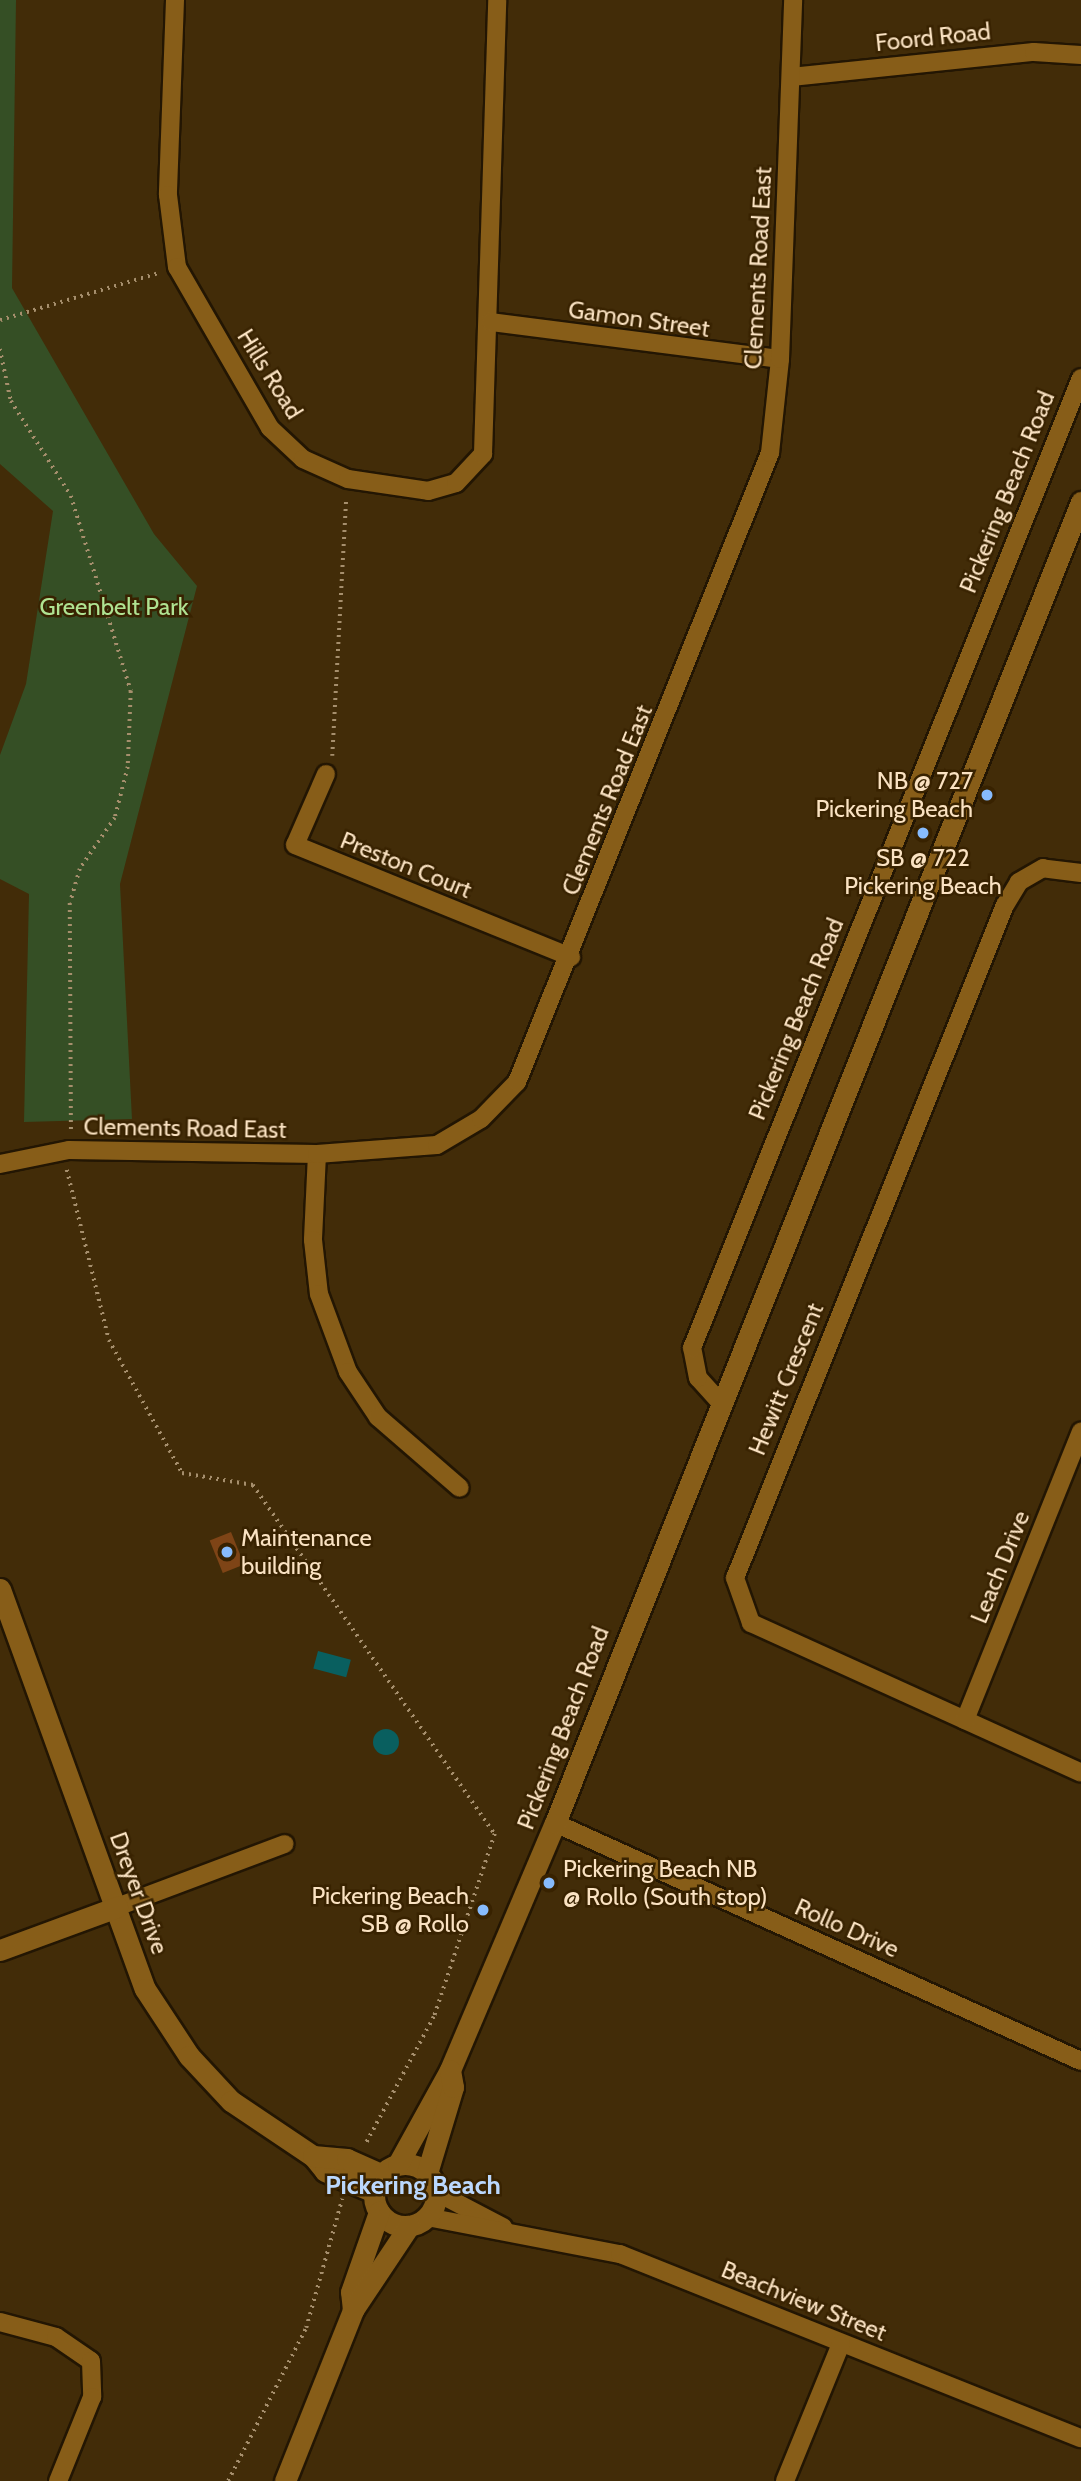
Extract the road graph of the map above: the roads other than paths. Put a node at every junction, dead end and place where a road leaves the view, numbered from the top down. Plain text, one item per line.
1 (175, 0) edge
2 (497, 0) edge
3 (793, 0) edge
4 (1081, 55) edge
5 (791, 77) junction
6 (491, 322) junction
7 (780, 359) junction
8 (1081, 378) edge
9 (1081, 502) edge
10 (326, 774) road end
11 (1081, 873) edge
12 (571, 957) junction
13 (317, 1154) junction
14 (0, 1164) edge
15 (719, 1401) junction
16 (1081, 1431) edge
17 (460, 1488) dead end
18 (0, 1589) edge
19 (965, 1720) junction
20 (1081, 1773) edge
21 (555, 1823) junction
22 (285, 1844) dead end
23 (117, 1907) junction
24 (0, 1950) edge
25 (1081, 2061) edge
26 (450, 2070) junction
27 (432, 2183) junction
28 (383, 2186) junction
29 (418, 2222) junction
30 (503, 2227) junction
31 (354, 2311) junction
32 (0, 2322) edge
33 (841, 2344) junction
34 (1081, 2438) edge
35 (58, 2481) edge
36 (285, 2481) edge
37 (786, 2481) edge

1 - 6 street, Hills Road
2 - 6 street, Hills Road
3 - 5 street, Clements Road East
4 - 5 street, Foord Road
5 - 7 street, Clements Road East
6 - 7 street, Gamon Street
7 - 12 street, Clements Road East
8 - 15 street, Pickering Beach Road
9 - 15 street, Pickering Beach Road
10 - 12 street, Preston Court
11 - 19 street, Hewitt Crescent
12 - 13 street, Clements Road East
13 - 14 street, Clements Road East
13 - 17 street
15 - 21 street, Pickering Beach Road
16 - 19 street, Leach Drive
18 - 23 street, Dreyer Drive
19 - 20 street, Hewitt Crescent
21 - 25 street, Rollo Drive
21 - 26 street, Pickering Beach Road
22 - 23 street
23 - 24 street
23 - 28 street, Dreyer Drive
26 - 27 street, Pickering Beach Road
26 - 28 street, Pickering Beach Road
27 - 28 street
27 - 29 street, Pickering Beach Road
27 - 30 street, Beachview Street
28 - 29 street
28 - 31 street, Pickering Beach Road
29 - 30 street, Beachview Street
29 - 31 street, Pickering Beach Road
30 - 33 street, Beachview Street
31 - 36 street, Pickering Beach Road
32 - 35 street
33 - 34 street, Beachview Street
33 - 37 street

